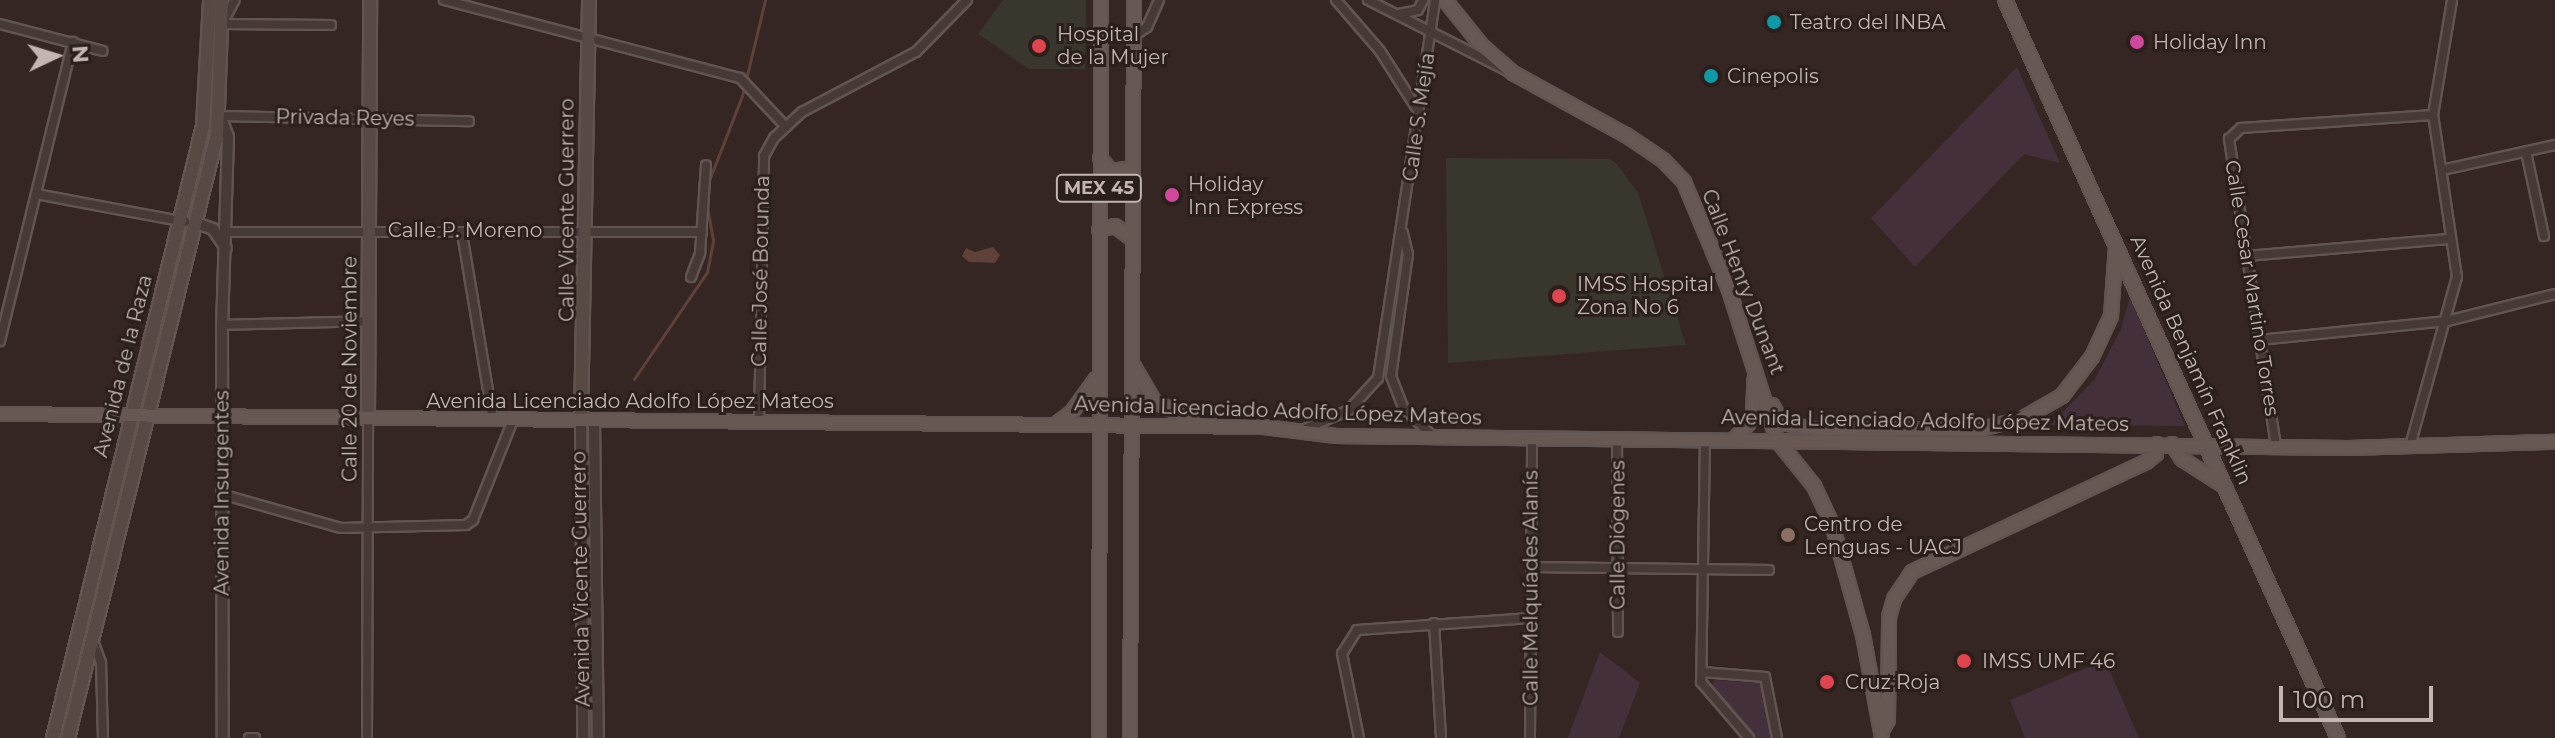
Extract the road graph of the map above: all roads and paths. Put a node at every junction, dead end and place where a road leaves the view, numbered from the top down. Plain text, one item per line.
1 (210, 0) edge
2 (222, 0) edge
3 (235, 0) edge
4 (370, 0) edge
5 (444, 0) edge
6 (589, 0) edge
7 (967, 0) edge
8 (1101, 0) edge
9 (1134, 0) edge
10 (1159, 0) edge
11 (1336, 0) edge
12 (1368, 0) edge
13 (1423, 0) edge
14 (1435, 0) edge
15 (1445, 0) edge
16 (2452, 0) edge
17 (2005, 1) edge
18 (1394, 14) junction
19 (0, 24) edge
20 (221, 24) junction
21 (331, 25) dead end
22 (1432, 33) junction
23 (1134, 36) junction
24 (588, 39) junction
25 (73, 42) junction
26 (103, 51) dead end
27 (1513, 73) junction
28 (1419, 112) junction
29 (2433, 115) junction
30 (220, 116) junction
31 (371, 119) junction
32 (469, 121) dead end
33 (785, 126) junction
34 (2555, 145) edge
35 (2526, 152) junction
36 (1100, 158) junction
37 (706, 165) dead end
38 (1133, 168) junction
39 (2442, 170) junction
40 (36, 194) junction
41 (179, 221) junction
42 (196, 223) junction
43 (587, 229) junction
44 (371, 230) junction
45 (1099, 230) junction
46 (228, 232) junction
47 (702, 232) junction
48 (462, 233) junction
49 (1403, 233) junction
50 (2544, 236) dead end
51 (1131, 238) junction
52 (2450, 239) junction
53 (2116, 242) junction
54 (226, 248) junction
55 (2247, 256) junction
56 (691, 277) dead end
57 (2555, 294) edge
58 (5, 301) edge
59 (370, 321) junction
60 (2447, 321) junction
61 (222, 325) junction
62 (2259, 340) junction
63 (0, 341) edge
64 (1129, 353) junction
65 (1755, 365) junction
66 (1098, 376) junction
67 (0, 414) edge
68 (131, 418) junction
69 (368, 419) junction
70 (147, 420) junction
71 (221, 420) junction
72 (493, 420) junction
73 (513, 420) junction
74 (587, 420) junction
75 (759, 422) junction
76 (1055, 425) junction
77 (1099, 426) junction
78 (1130, 426) junction
79 (1207, 426) junction
80 (1307, 428) junction
81 (1433, 437) junction
82 (1532, 437) junction
83 (1617, 438) junction
84 (1705, 439) junction
85 (1734, 440) junction
86 (1777, 440) junction
87 (2555, 442) edge
88 (2157, 444) junction
89 (2172, 444) junction
90 (2208, 445) junction
91 (2276, 446) junction
92 (2410, 446) junction
93 (2227, 488) junction
94 (221, 494) junction
95 (369, 528) junction
96 (1532, 567) junction
97 (1618, 568) junction
98 (1705, 568) junction
99 (1769, 570) dead end
100 (1532, 618) junction
101 (1434, 623) junction
102 (1618, 632) dead end
103 (92, 638) junction
104 (1702, 672) junction
105 (1882, 735) edge
106 (53, 738) edge
107 (68, 738) edge
108 (103, 738) edge
109 (223, 738) edge
110 (249, 738) edge
111 (255, 738) edge
112 (367, 738) edge
113 (583, 738) edge
114 (598, 738) edge
115 (1099, 738) edge
116 (1130, 738) edge
117 (1359, 738) edge
118 (1441, 738) edge
119 (1530, 738) edge
120 (1749, 738) edge
121 (1777, 738) edge
122 (2338, 738) edge

1 - 41 main road, Avenida de la Raza
2 - 20 main road, Avenida de la Raza
3 - 20 street
4 - 31 main road, Calle 20 de Noviembre
5 - 24 street
6 - 24 main road, Calle Vicente Guerrero
7 - 33 street
8 - 36 main road, MEX 45
9 - 23 main road, MEX 45
10 - 23 street
11 - 28 street
12 - 18 street, Calle Henry Dunant
13 - 18 street
14 - 22 street, Calle S. Mejía
15 - 27 main road
16 - 29 street
17 - 53 main road, Avenida Benjamín Franklin
18 - 22 street, Calle Henry Dunant
19 - 25 street
20 - 21 street
20 - 30 main road, Avenida de la Raza
22 - 27 street, Calle Henry Dunant
22 - 28 street, Calle S. Mejía
23 - 38 main road, MEX 45
24 - 33 street
24 - 43 main road, Calle Vicente Guerrero
25 - 26 street
25 - 40 street
27 - 65 main road, Calle Henry Dunant
28 - 49 street, Calle S. Mejía
29 - 39 street
29 - 55 street, Calle Cesar Martino Torres
30 - 31 street, Privada Reyes
30 - 42 main road, Avenida de la Raza
30 - 46 street, Avenida Insurgentes
31 - 32 street, Privada Reyes
31 - 44 main road, Calle 20 de Noviembre
33 - 75 street, Calle José Borunda
34 - 35 street
35 - 39 street
35 - 50 street
36 - 38 main road
36 - 45 main road, MEX 45
37 - 47 street
38 - 51 main road, MEX 45
39 - 52 street
40 - 41 street
40 - 58 street
41 - 42 street
41 - 68 main road, Avenida de la Raza
42 - 54 street
42 - 70 main road, Avenida de la Raza
43 - 47 street, Calle P. Moreno
43 - 48 street, Calle P. Moreno
43 - 74 main road, Calle Vicente Guerrero
44 - 46 street, Calle P. Moreno
44 - 48 street, Calle P. Moreno
44 - 59 main road, Calle 20 de Noviembre
45 - 51 main road
45 - 66 main road, MEX 45
46 - 54 street, Avenida Insurgentes
47 - 56 street
48 - 72 street
49 - 80 street, Calle S. Mejía
49 - 81 street, Calle S. Mejía
51 - 64 main road, MEX 45
52 - 55 street
52 - 60 street
53 - 65 main road
53 - 90 main road, Avenida Benjamín Franklin
54 - 61 street, Avenida Insurgentes
55 - 62 street, Calle Cesar Martino Torres
57 - 60 street
58 - 63 street
59 - 61 street
59 - 69 main road, Calle 20 de Noviembre
60 - 62 street
60 - 92 street
61 - 71 street, Avenida Insurgentes
62 - 91 street, Calle Cesar Martino Torres
64 - 78 main road, MEX 45
64 - 79 main road
65 - 85 main road
65 - 86 main road, Calle Henry Dunant
66 - 76 main road
66 - 77 main road, MEX 45
67 - 68 main road, Avenida Licenciado Adolfo López Mateos
68 - 70 main road, Avenida Licenciado Adolfo López Mateos
68 - 106 main road, Avenida de la Raza
69 - 71 main road, Avenida Licenciado Adolfo López Mateos
69 - 72 main road, Avenida Licenciado Adolfo López Mateos
69 - 95 street, Calle 20 de Noviembre
70 - 71 main road, Avenida Licenciado Adolfo López Mateos
70 - 103 main road, Avenida de la Raza
71 - 94 street, Avenida Insurgentes
72 - 73 main road, Avenida Licenciado Adolfo López Mateos
73 - 74 main road, Avenida Licenciado Adolfo López Mateos
73 - 95 street
74 - 75 main road, Avenida Licenciado Adolfo López Mateos
74 - 113 street, Avenida Vicente Guerrero
74 - 114 street, Avenida Vicente Guerrero
75 - 76 main road, Avenida Licenciado Adolfo López Mateos
76 - 77 main road, Avenida Licenciado Adolfo López Mateos
77 - 78 main road, Avenida Licenciado Adolfo López Mateos
77 - 115 main road, MEX 45
78 - 79 main road, Avenida Licenciado Adolfo López Mateos
78 - 116 main road, MEX 45
79 - 80 main road, Avenida Licenciado Adolfo López Mateos
80 - 81 main road, Avenida Licenciado Adolfo López Mateos
81 - 82 main road, Avenida Licenciado Adolfo López Mateos
82 - 83 main road, Avenida Licenciado Adolfo López Mateos
82 - 96 street, Calle Melquíades Alanís
83 - 84 main road, Avenida Licenciado Adolfo López Mateos
83 - 97 street, Calle Diógenes
84 - 85 main road, Avenida Licenciado Adolfo López Mateos
84 - 98 street
85 - 86 main road, Avenida Licenciado Adolfo López Mateos
86 - 88 main road, Avenida Licenciado Adolfo López Mateos
86 - 105 main road, Calle Henry Dunant
87 - 92 main road, Avenida Licenciado Adolfo López Mateos
88 - 89 main road, Avenida Licenciado Adolfo López Mateos
88 - 105 main road
89 - 90 main road, Avenida Licenciado Adolfo López Mateos
89 - 93 main road
90 - 91 main road, Avenida Licenciado Adolfo López Mateos
90 - 93 main road, Avenida Benjamín Franklin
91 - 92 main road, Avenida Licenciado Adolfo López Mateos
93 - 122 main road, Avenida Benjamín Franklin
94 - 95 street
94 - 109 street, Avenida Insurgentes
95 - 112 street, Calle 20 de Noviembre
96 - 97 street
96 - 100 street, Calle Melquíades Alanís
97 - 98 street
97 - 102 street, Calle Diógenes
98 - 99 street
98 - 104 street
100 - 101 street
100 - 119 street, Calle Melquíades Alanís
101 - 117 street
101 - 118 street
103 - 107 main road, Avenida de la Raza
103 - 108 street
104 - 120 street
104 - 121 street
110 - 111 street

